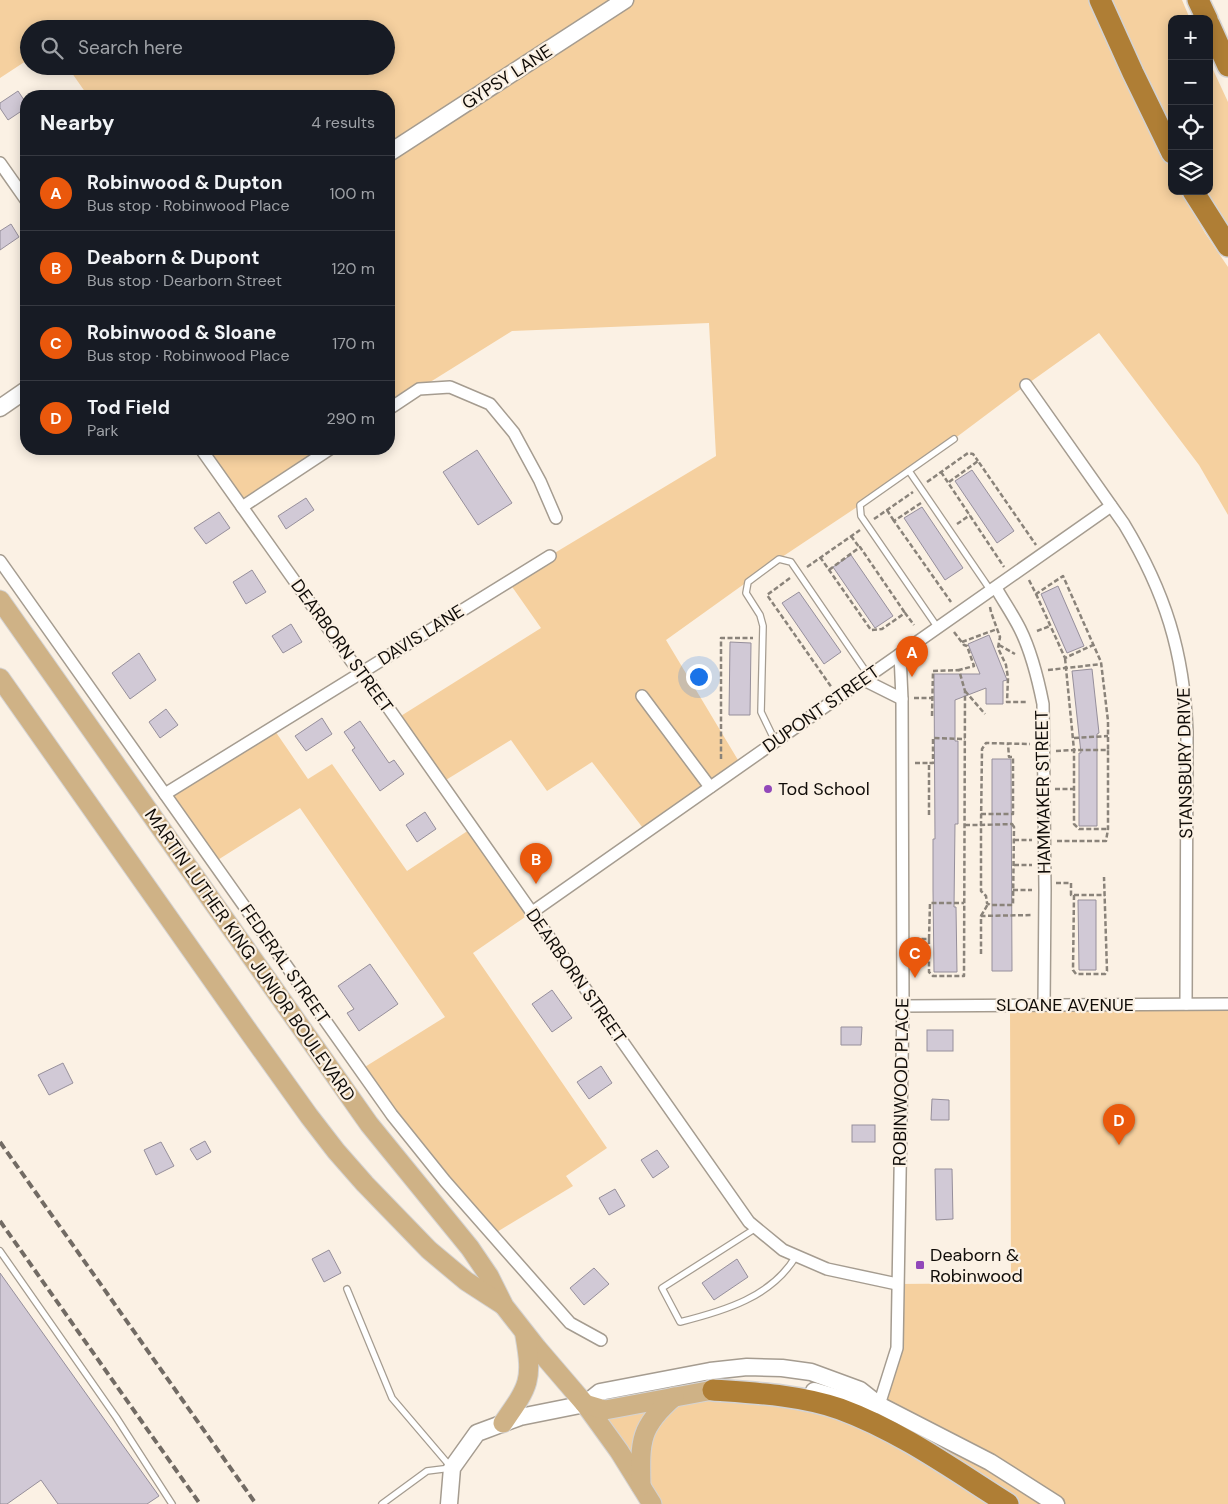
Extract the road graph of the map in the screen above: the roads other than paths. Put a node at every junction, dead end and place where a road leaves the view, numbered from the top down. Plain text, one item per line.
1 (625, 0) edge
2 (1100, 0) edge
3 (1198, 0) edge
4 (1205, 15) edge
5 (1213, 33) edge
6 (1228, 66) edge
7 (395, 149) edge
8 (1171, 150) edge
9 (0, 163) edge
10 (20, 191) edge
11 (1196, 195) edge
12 (1228, 246) edge
13 (1026, 385) dead end
14 (20, 394) edge
15 (395, 405) edge
16 (0, 408) edge
17 (954, 439) dead end
18 (205, 455) edge
19 (321, 455) edge
20 (910, 471) junction
21 (1111, 506) junction
22 (242, 507) junction
23 (556, 518) dead end
24 (550, 556) dead end
25 (0, 561) edge
26 (994, 590) junction
27 (0, 600) edge
28 (938, 628) junction
29 (900, 654) junction
30 (361, 673) junction
31 (0, 678) edge
32 (866, 678) junction
33 (642, 696) dead end
34 (902, 699) junction
35 (775, 741) junction
36 (710, 787) junction
37 (165, 794) junction
38 (532, 913) junction
39 (1186, 1004) junction
40 (1228, 1004) edge
41 (1044, 1005) junction
42 (902, 1006) junction
43 (756, 1228) junction
44 (0, 1251) edge
45 (796, 1256) junction
46 (897, 1284) junction
47 (347, 1289) dead end
48 (504, 1306) junction
49 (525, 1332) junction
50 (601, 1340) dead end
51 (713, 1390) junction
52 (674, 1397) junction
53 (585, 1404) junction
54 (879, 1405) junction
55 (504, 1423) junction
56 (452, 1468) junction
57 (641, 1487) junction
58 (172, 1504) edge
59 (382, 1504) edge
60 (449, 1504) edge
61 (652, 1504) edge
62 (1008, 1504) edge
63 (1056, 1504) edge

1 - 7 street, GYPSY LANE
2 - 8 highway
3 - 4 highway
5 - 6 highway
9 - 10 street
11 - 12 highway
13 - 21 street, STANSBURY DRIVE
14 - 16 street
15 - 23 street
17 - 20 lane
18 - 22 street, DEARBORN STREET
19 - 22 street
20 - 26 lane
20 - 28 lane
21 - 26 street, DUPONT STREET
21 - 39 street, STANSBURY DRIVE
22 - 30 street, DEARBORN STREET
24 - 30 street, DAVIS LANE
25 - 37 street, FEDERAL STREET
26 - 28 street, DUPONT STREET
26 - 41 street, HAMMAKER STREET
27 - 48 main road, MARTIN LUTHER KING JUNIOR BOULEVARD
28 - 29 street, DUPONT STREET
29 - 32 street, DUPONT STREET
29 - 34 street, ROBINWOOD PLACE
30 - 37 street, DAVIS LANE
30 - 38 street, DEARBORN STREET
31 - 48 main road, MARTIN LUTHER KING JUNIOR BOULEVARD
32 - 34 street
32 - 35 street, DUPONT STREET
32 - 35 lane
33 - 36 street
34 - 42 street, ROBINWOOD PLACE
35 - 36 street, DUPONT STREET
36 - 38 street, DUPONT STREET
37 - 50 street, FEDERAL STREET
38 - 43 street, DEARBORN STREET
39 - 40 street, SLOANE AVENUE
39 - 41 street, SLOANE AVENUE
41 - 42 street, SLOANE AVENUE
42 - 46 street, ROBINWOOD PLACE
43 - 45 street, DEARBORN STREET
43 - 45 lane
44 - 58 lane
45 - 46 street, DEARBORN STREET
46 - 54 street
47 - 56 lane
48 - 49 main road, MARTIN LUTHER KING JUNIOR BOULEVARD
49 - 53 main road, MARTIN LUTHER KING JUNIOR BOULEVARD
49 - 55 main road
51 - 52 main road
51 - 54 street
51 - 62 highway
52 - 53 main road
52 - 57 main road
53 - 54 street
53 - 55 street
53 - 57 main road, MARTIN LUTHER KING JUNIOR BOULEVARD
54 - 63 street
55 - 56 street
56 - 59 lane
56 - 60 street
57 - 61 main road, MARTIN LUTHER KING JUNIOR BOULEVARD

